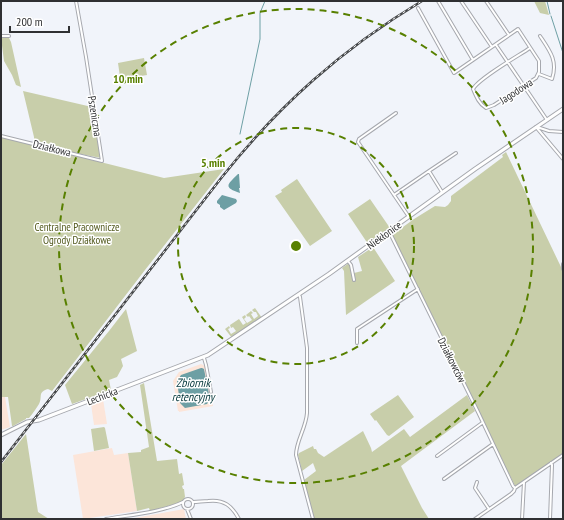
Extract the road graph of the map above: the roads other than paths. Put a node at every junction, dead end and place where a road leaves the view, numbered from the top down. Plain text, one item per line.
1 (76, 1) edge
2 (438, 1) edge
3 (461, 1) edge
4 (486, 1) edge
5 (418, 8) dead end
6 (509, 35) junction
7 (1, 36) edge
8 (9, 36) dead end
9 (540, 36) dead end
10 (496, 44) junction
11 (492, 47) junction
12 (530, 48) junction
13 (473, 60) junction
14 (509, 62) junction
15 (539, 74) junction
16 (524, 86) junction
17 (563, 109) edge
18 (396, 113) dead end
19 (547, 120) junction
20 (536, 127) junction
21 (563, 132) edge
22 (1, 136) edge
23 (456, 153) dead end
24 (563, 159) edge
25 (102, 161) joint
26 (429, 171) junction
27 (443, 193) junction
28 (394, 195) junction
29 (409, 217) junction
30 (389, 231) junction
31 (348, 261) junction
32 (563, 264) edge
33 (563, 269) edge
34 (354, 280) dead end
35 (418, 290) junction
36 (299, 294) junction
37 (357, 343) dead end
38 (204, 358) junction
39 (211, 392) dead end
40 (482, 422) junction
41 (1, 434) edge
42 (493, 444) junction
43 (563, 455) edge
44 (437, 456) dead end
45 (551, 463) junction
46 (444, 480) dead end
47 (477, 482) dead end
48 (524, 482) junction
49 (515, 488) junction
50 (183, 502) junction
51 (192, 502) junction
52 (203, 502) junction
53 (176, 505) junction
54 (183, 506) junction
55 (193, 506) junction
56 (187, 509) junction
57 (190, 509) junction
58 (489, 509) junction
59 (190, 516) junction
60 (106, 519) edge
61 (191, 519) edge
62 (239, 519) edge
63 (313, 519) edge
64 (475, 519) edge
65 (522, 519) edge
66 (550, 519) edge

1 - 25 street, Pszeniczna
2 - 13 street
3 - 11 street
4 - 6 street
5 - 13 street
6 - 10 street
6 - 12 street, Jagodowa
7 - 8 street
9 - 15 street
10 - 11 street
10 - 14 street
11 - 13 street
12 - 14 street, Jagodowa
12 - 15 street, Jagodowa
14 - 16 street
14 - 16 street, Jagodowa
15 - 16 street, Jagodowa
16 - 19 street
17 - 19 street, Niekłonice
18 - 28 street
19 - 20 street, Niekłonice
20 - 21 street
20 - 24 street
20 - 27 street, Niekłonice
22 - 25 street, Działkowa
23 - 26 street
26 - 27 street
26 - 28 street
27 - 29 street, Niekłonice
28 - 29 street
29 - 30 street, Niekłonice
30 - 31 street, Niekłonice
30 - 35 street, Działkowców
31 - 34 street
31 - 36 street, Niekłonice
32 - 33 street
35 - 37 street
35 - 40 street, Działkowców
36 - 38 street, Niekłonice
36 - 63 street
38 - 39 street
38 - 41 street, Lechicka
40 - 42 street, Działkowców
40 - 44 street
42 - 46 street
42 - 49 street, Działkowców
43 - 45 street
45 - 48 street
45 - 66 street
47 - 58 street
48 - 49 street
48 - 65 street
49 - 58 street
50 - 51 street
50 - 53 street
50 - 54 street
51 - 52 street
51 - 55 street
52 - 55 street
52 - 62 street
53 - 54 street
53 - 60 street
54 - 56 street
55 - 57 street
56 - 57 street
56 - 59 street
57 - 59 street
58 - 64 street
59 - 61 street

